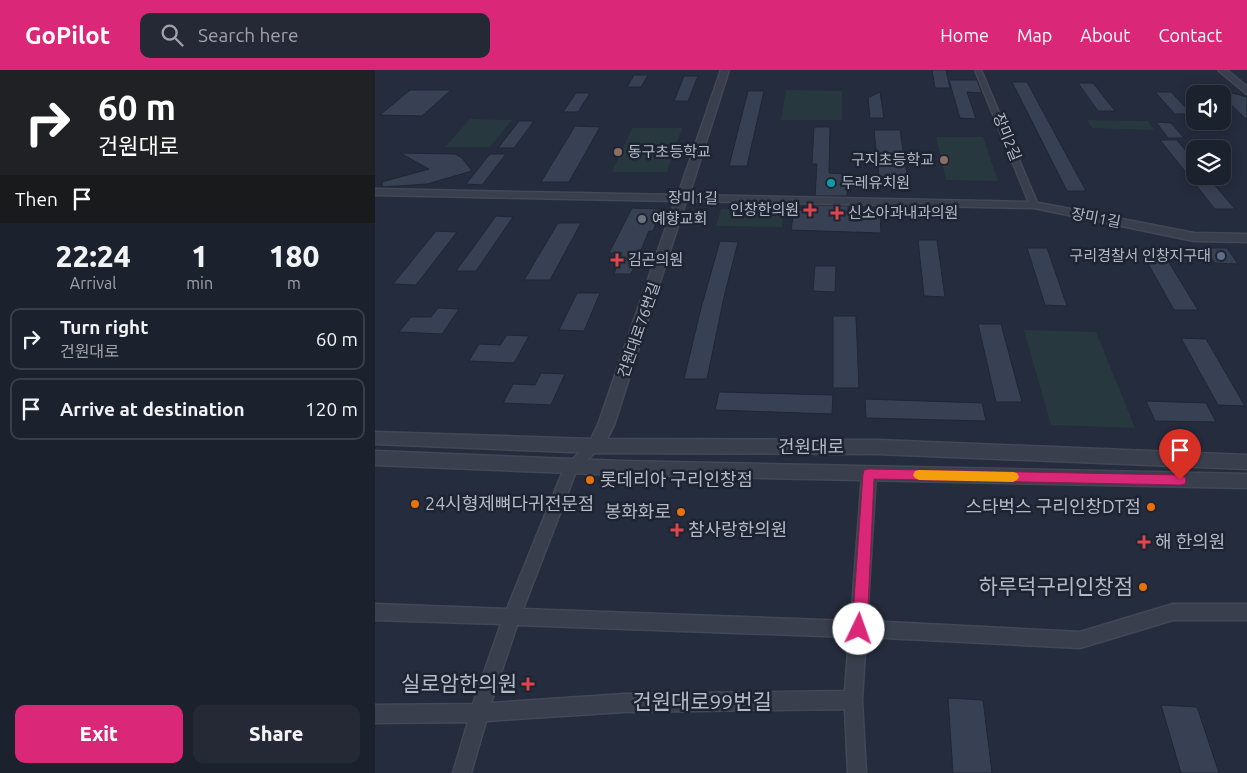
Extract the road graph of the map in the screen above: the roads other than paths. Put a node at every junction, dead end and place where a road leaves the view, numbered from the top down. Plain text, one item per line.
1 (725, 70) edge
2 (978, 70) edge
3 (1222, 70) edge
4 (1247, 91) edge
5 (375, 192) edge
6 (684, 198) junction
7 (1034, 205) junction
8 (1247, 238) edge
9 (375, 438) edge
10 (596, 446) junction
11 (375, 458) edge
12 (1247, 462) edge
13 (573, 466) junction
14 (869, 474) junction
15 (1247, 482) edge
16 (375, 612) edge
17 (1247, 612) edge
18 (512, 616) junction
19 (859, 629) junction
20 (853, 700) junction
21 (479, 713) junction
22 (375, 714) edge
23 (463, 773) edge
24 (857, 773) edge

1 - 6 street, 건원대로76번길
2 - 7 street, 장미2길
3 - 4 street
5 - 6 street, 장미1길
6 - 7 street, 장미1길
6 - 10 street, 건원대로76번길
7 - 8 street, 장미1길
9 - 10 street, 건원대로
10 - 12 street, 건원대로
10 - 13 street
11 - 13 street, 건원대로
13 - 14 street, 건원대로
13 - 18 street
14 - 15 street, 건원대로
14 - 19 street
16 - 18 street
17 - 19 street
18 - 19 street
18 - 21 street
19 - 20 street
20 - 21 street, 건원대로99번길
20 - 24 street
21 - 22 street, 건원대로99번길
21 - 23 street

